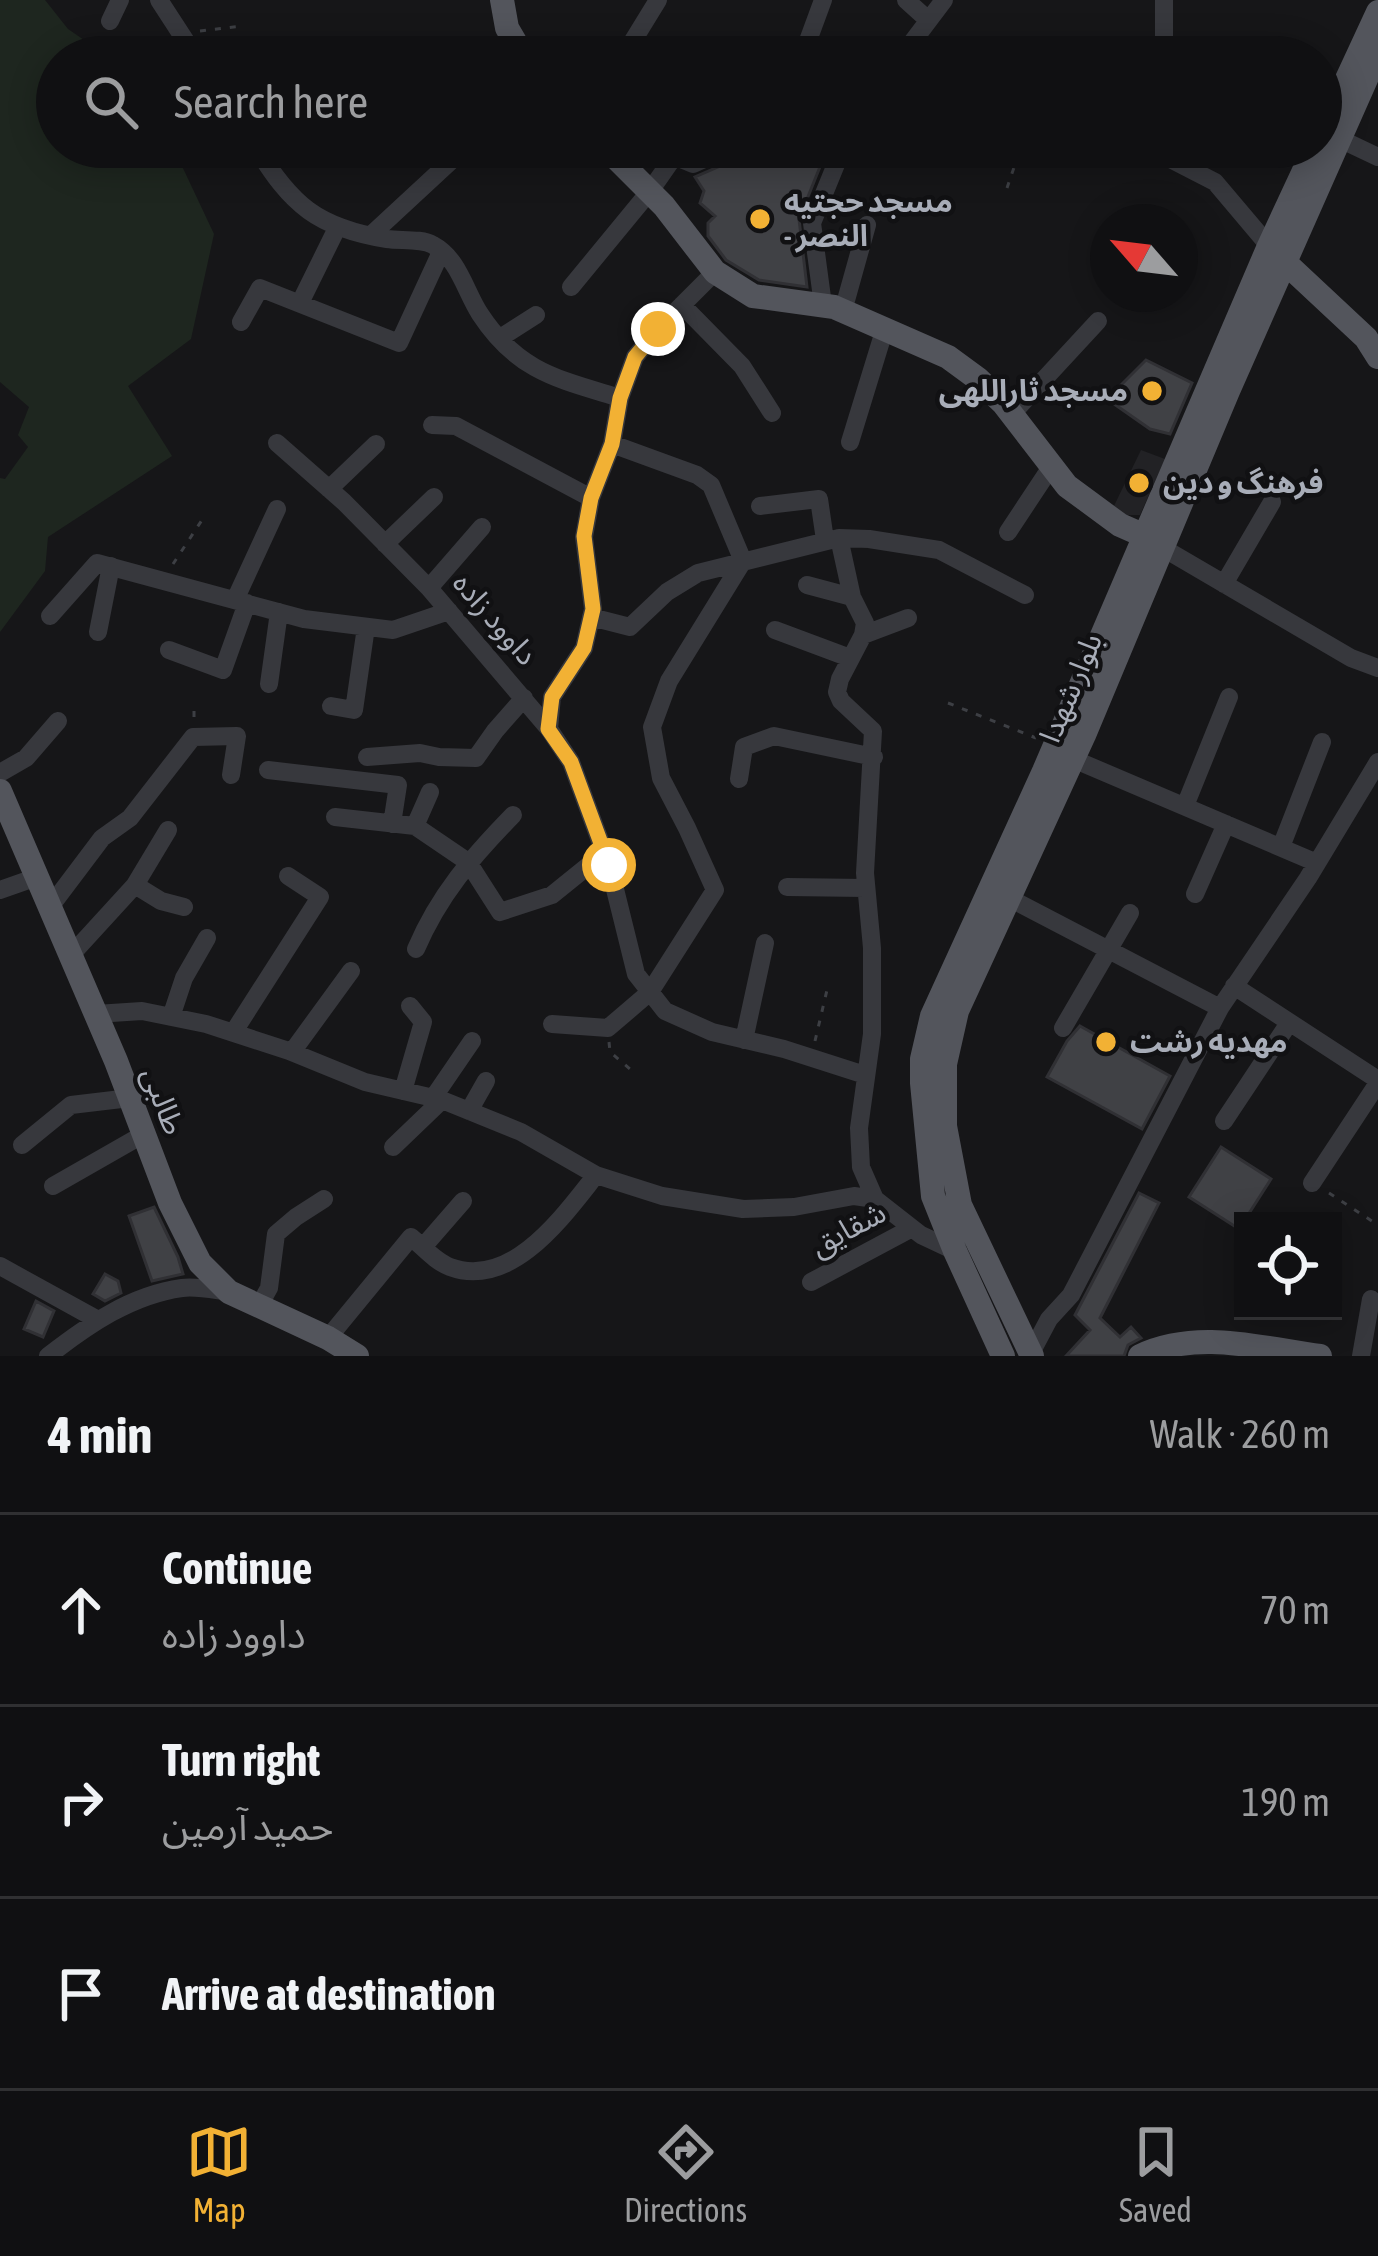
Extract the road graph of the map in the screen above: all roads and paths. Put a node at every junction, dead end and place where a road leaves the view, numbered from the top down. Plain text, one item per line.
1 (159, 0) edge
2 (485, 0) edge
3 (502, 0) edge
4 (658, 0) edge
5 (823, 0) edge
6 (906, 0) edge
7 (944, 0) edge
8 (1164, 0) edge
9 (1378, 12) edge
10 (927, 19) junction
11 (507, 28) junction
12 (181, 33) junction
13 (183, 36) edge
14 (246, 36) edge
15 (512, 36) edge
16 (636, 36) edge
17 (810, 36) edge
18 (915, 36) edge
19 (1164, 36) edge
20 (1378, 52) edge
21 (1342, 99) edge
22 (1342, 112) edge
23 (1342, 146) edge
24 (1378, 158) edge
25 (269, 168) edge
26 (443, 168) edge
27 (626, 168) edge
28 (662, 168) edge
29 (835, 168) edge
30 (1014, 168) edge
31 (1193, 168) edge
32 (1313, 168) edge
33 (1007, 188) dead end
34 (650, 191) junction
35 (867, 225) dead end
36 (338, 226) junction
37 (371, 235) junction
38 (441, 252) junction
39 (1277, 255) junction
40 (715, 272) junction
41 (571, 287) dead end
42 (301, 303) junction
43 (682, 305) junction
44 (833, 308) junction
45 (536, 315) dead end
46 (1098, 321) dead end
47 (241, 322) dead end
48 (885, 328) junction
49 (500, 338) junction
50 (1378, 357) edge
51 (620, 398) junction
52 (772, 413) dead end
53 (1012, 414) junction
54 (432, 425) dead end
55 (850, 442) dead end
56 (277, 443) dead end
57 (376, 444) dead end
58 (612, 444) junction
59 (1051, 467) junction
60 (329, 489) junction
61 (434, 497) dead end
62 (591, 498) junction
63 (1273, 502) dead end
64 (760, 506) dead end
65 (277, 509) dead end
66 (202, 520) dead end
67 (482, 527) dead end
68 (1008, 532) dead end
69 (832, 539) junction
70 (1154, 542) junction
71 (385, 544) junction
72 (743, 561) junction
73 (104, 565) junction
74 (162, 580) junction
75 (1225, 584) junction
76 (807, 585) dead end
77 (429, 588) junction
78 (1025, 595) dead end
79 (852, 597) junction
80 (241, 602) junction
81 (449, 611) junction
82 (279, 612) junction
83 (50, 616) dead end
84 (591, 617) junction
85 (908, 618) dead end
86 (366, 627) junction
87 (775, 630) dead end
88 (98, 632) dead end
89 (862, 635) junction
90 (169, 650) dead end
91 (850, 658) junction
92 (1378, 668) edge
93 (269, 684) dead end
94 (1229, 697) dead end
95 (524, 698) junction
96 (948, 703) dead end
97 (331, 706) dead end
98 (58, 721) dead end
99 (548, 729) junction
100 (1322, 742) dead end
101 (1064, 752) junction
102 (367, 757) dead end
103 (874, 757) junction
104 (1378, 762) edge
105 (268, 770) dead end
106 (0, 773) edge
107 (231, 775) dead end
108 (739, 779) dead end
109 (0, 791) edge
110 (430, 792) dead end
111 (1185, 806) junction
112 (513, 815) dead end
113 (335, 817) dead end
114 (392, 824) junction
115 (1226, 824) junction
116 (415, 826) junction
117 (168, 830) dead end
118 (1281, 847) junction
119 (604, 853) junction
120 (468, 862) junction
121 (1317, 863) junction
122 (288, 876) dead end
123 (38, 877) junction
124 (135, 885) junction
125 (787, 887) dead end
126 (865, 888) junction
127 (0, 890) edge
128 (999, 894) junction
129 (1196, 894) dead end
130 (50, 907) junction
131 (184, 907) dead end
132 (1130, 913) dead end
133 (207, 938) dead end
134 (765, 943) dead end
135 (416, 949) dead end
136 (1108, 950) junction
137 (71, 955) junction
138 (351, 971) dead end
139 (1234, 986) junction
140 (827, 990) dead end
141 (650, 992) junction
142 (410, 1006) dead end
143 (1220, 1008) junction
144 (96, 1014) junction
145 (170, 1017) junction
146 (1289, 1023) junction
147 (552, 1024) dead end
148 (608, 1028) junction
149 (1063, 1028) dead end
150 (233, 1033) junction
151 (744, 1040) junction
152 (472, 1041) dead end
153 (292, 1052) junction
154 (811, 1058) junction
155 (630, 1069) dead end
156 (865, 1075) junction
157 (486, 1081) dead end
158 (1378, 1082) edge
159 (403, 1091) junction
160 (130, 1098) junction
161 (438, 1099) junction
162 (470, 1111) junction
163 (1224, 1121) dead end
164 (144, 1134) junction
165 (22, 1145) dead end
166 (394, 1147) dead end
167 (596, 1175) junction
168 (1312, 1183) joint
169 (53, 1186) dead end
170 (324, 1199) dead end
171 (875, 1199) junction
172 (463, 1202) dead end
173 (1378, 1225) edge
174 (912, 1228) junction
175 (417, 1242) junction
176 (955, 1251) junction
177 (0, 1266) edge
178 (811, 1282) dead end
179 (229, 1292) junction
180 (1371, 1299) dead end
181 (259, 1306) junction
182 (1049, 1319) junction
183 (98, 1320) junction
184 (1018, 1326) junction
185 (328, 1338) junction
186 (1032, 1355) edge
187 (48, 1356) edge
188 (357, 1356) edge
189 (1004, 1356) edge
190 (1140, 1356) edge
191 (1320, 1356) edge
192 (1361, 1356) edge

1 - 12 street
2 - 11 street
3 - 11 main road
4 - 16 street
5 - 17 street
6 - 10 street
7 - 10 street
8 - 19 street
9 - 21 main road, بلوار شهدا
10 - 18 street
11 - 15 main road
12 - 13 street
12 - 14 path
20 - 22 main road, بلوار شهدا
23 - 24 street
25 - 36 street
26 - 37 street
27 - 34 main road
28 - 34 street
29 - 44 street
30 - 33 path
31 - 39 street
32 - 39 main road, بلوار شهدا
34 - 40 main road
34 - 41 street
35 - 44 street
36 - 37 street
36 - 42 street
37 - 38 street
38 - 42 street
38 - 49 street
39 - 50 main road
39 - 70 main road, بلوار شهدا
40 - 43 street
40 - 44 main road
42 - 47 street
43 - 51 street
43 - 52 street
44 - 48 main road
45 - 49 street
46 - 53 street
48 - 53 main road
48 - 55 street
49 - 51 street
51 - 58 street
53 - 59 main road
54 - 62 street
56 - 60 street, داوود زاده
57 - 60 street
58 - 62 street
58 - 72 street
59 - 68 street
59 - 70 main road
60 - 71 street, داوود زاده
61 - 71 street
62 - 84 street
63 - 75 street
64 - 69 street
65 - 80 street
66 - 74 path
67 - 77 street
69 - 72 street
69 - 78 street
69 - 79 street
70 - 75 street
70 - 101 main road, بلوار شهدا
71 - 77 street, داوود زاده
72 - 84 street
72 - 141 street
73 - 74 street
73 - 83 street
73 - 88 street
74 - 80 street
75 - 92 street
76 - 79 street
77 - 81 street, داوود زاده
79 - 89 street
80 - 82 street
80 - 90 street
81 - 86 street
81 - 95 street, داوود زاده
82 - 86 street
82 - 93 street
84 - 99 street
85 - 89 street
86 - 97 street
87 - 91 street
89 - 91 street
91 - 103 street
94 - 111 street
95 - 99 street, داوود زاده
95 - 102 street
96 - 101 path
98 - 106 street
99 - 119 street, داوود زاده
100 - 118 street
101 - 111 street
101 - 128 main road, بلوار شهدا
103 - 108 street
103 - 126 street
104 - 121 street
105 - 114 street
107 - 130 street
109 - 123 main road, طالبی
110 - 116 street
111 - 115 street
112 - 120 street
113 - 114 street
114 - 116 street
115 - 118 street
115 - 129 street
116 - 120 street
117 - 124 street
118 - 121 street
119 - 120 street
119 - 141 street, داوود زاده
120 - 135 street
121 - 139 street
122 - 150 street
123 - 127 street
123 - 130 main road, طالبی
124 - 131 street
124 - 137 street
125 - 126 street
126 - 156 street
128 - 136 street
128 - 176 main road, بلوار شهدا
128 - 184 main road, بلوار شهدا
130 - 137 main road, طالبی
132 - 136 street
133 - 145 street
134 - 151 street
136 - 143 street
136 - 149 street
137 - 144 main road, طالبی
138 - 153 street
139 - 143 street
139 - 146 street
140 - 154 path
141 - 148 street
141 - 151 street
142 - 159 street
143 - 182 street
144 - 145 street
144 - 160 main road, طالبی
145 - 150 street
146 - 158 street
146 - 163 street
147 - 148 street
148 - 155 path
150 - 153 street
151 - 154 street
152 - 161 street
153 - 159 street
154 - 156 street
156 - 171 street
157 - 162 street
158 - 168 street
159 - 161 street
160 - 164 main road, طالبی
160 - 165 street
161 - 162 street
161 - 166 street
162 - 167 street
164 - 169 street
164 - 179 main road, طالبی
167 - 171 street
167 - 175 street
168 - 173 path
170 - 181 street
171 - 174 street
172 - 175 street
174 - 176 street
174 - 178 street, شقایق
175 - 185 street
176 - 189 main road, بلوار شهدا
177 - 183 street
179 - 181 main road, طالبی
179 - 183 street
180 - 192 street
181 - 185 main road, طالبی
182 - 184 street
182 - 186 street
183 - 187 street
184 - 186 main road, بلوار شهدا
185 - 188 main road, طالبی
190 - 191 main road

